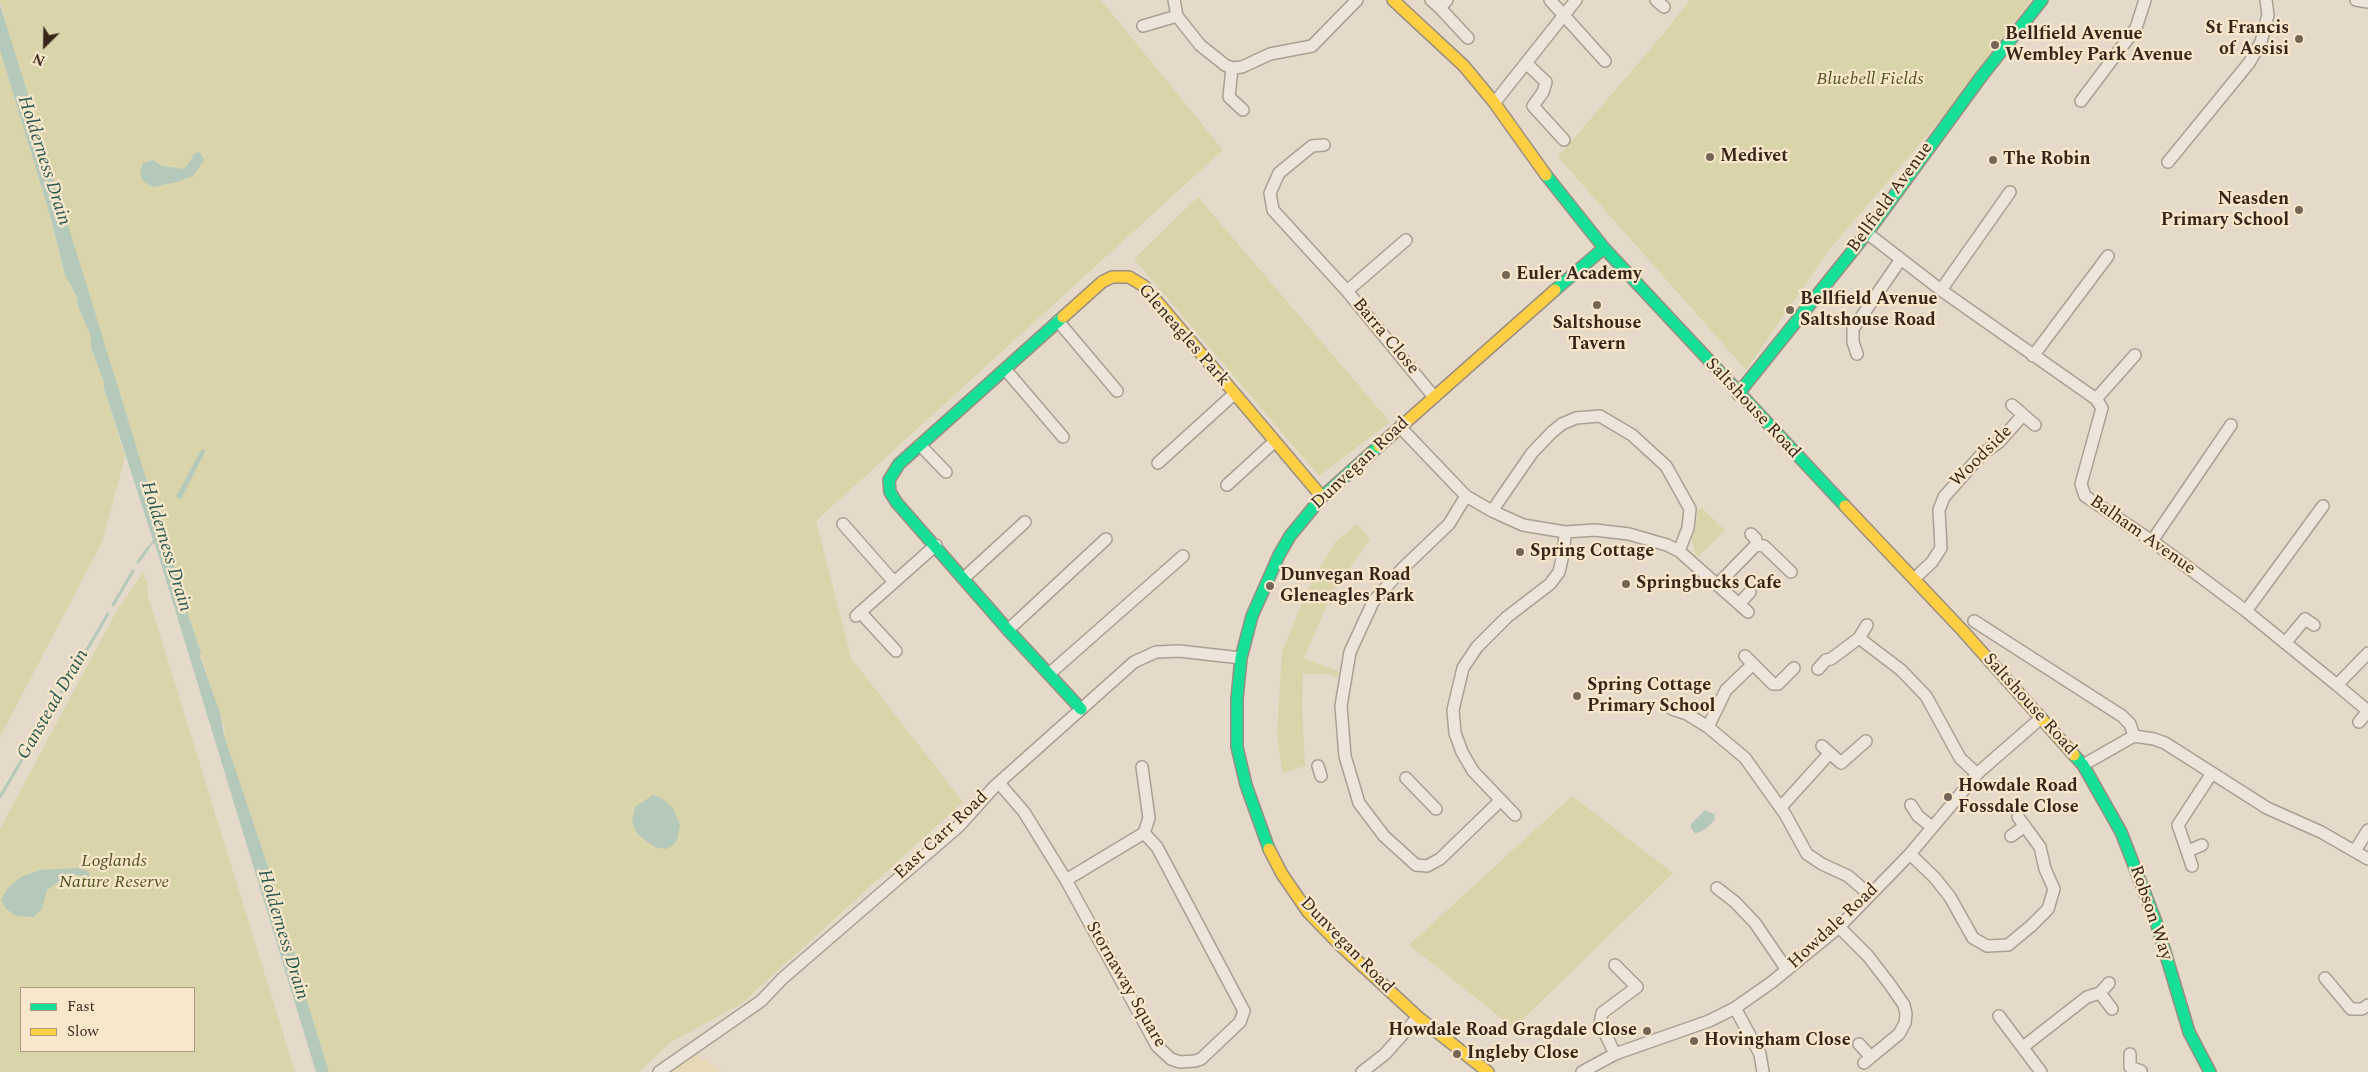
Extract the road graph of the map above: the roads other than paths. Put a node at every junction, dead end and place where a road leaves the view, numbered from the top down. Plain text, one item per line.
1 (1174, 0) edge
2 (1357, 0) edge
3 (1393, 0) edge
4 (1550, 0) edge
5 (1576, 0) edge
6 (2042, 0) edge
7 (2146, 0) edge
8 (2266, 0) edge
9 (2356, 0) edge
10 (2368, 2) edge
11 (1439, 3) edge
12 (1564, 15) junction
13 (1177, 16) junction
14 (1143, 26) dead end
15 (1468, 38) dead end
16 (1605, 61) dead end
17 (1526, 63) junction
18 (1232, 68) junction
19 (2081, 101) dead end
20 (1495, 102) junction
21 (1243, 110) dead end
22 (1564, 140) dead end
23 (1324, 145) dead end
24 (2168, 162) dead end
25 (2010, 192) dead end
26 (1867, 233) junction
27 (1406, 240) dead end
28 (1604, 248) junction
29 (2108, 256) dead end
30 (1901, 259) junction
31 (1940, 290) junction
32 (1347, 291) junction
33 (1058, 321) junction
34 (1857, 354) dead end
35 (2136, 355) dead end
36 (2033, 356) junction
37 (1005, 369) junction
38 (1117, 391) dead end
39 (1234, 394) junction
40 (1738, 394) junction
41 (1434, 397) junction
42 (2096, 400) junction
43 (2012, 405) dead end
44 (2023, 415) junction
45 (2231, 425) dead end
46 (2035, 426) dead end
47 (1400, 427) junction
48 (1063, 437) dead end
49 (1274, 442) junction
50 (920, 444) junction
51 (1158, 464) dead end
52 (946, 472) dead end
53 (1227, 485) dead end
54 (1466, 496) junction
55 (1322, 497) junction
56 (2323, 506) dead end
57 (1492, 511) junction
58 (1025, 522) dead end
59 (843, 524) dead end
60 (1565, 532) junction
61 (1751, 534) dead end
62 (1106, 539) dead end
63 (2152, 540) junction
64 (1756, 545) junction
65 (936, 546) junction
66 (1679, 551) junction
67 (1183, 556) dead end
68 (1791, 572) dead end
69 (964, 578) junction
70 (1914, 579) junction
71 (894, 582) junction
72 (1718, 584) junction
73 (1750, 592) dead end
74 (1739, 604) junction
75 (2246, 611) junction
76 (1748, 612) dead end
77 (1974, 621) dead end
78 (1867, 625) dead end
79 (2314, 626) dead end
80 (1008, 630) junction
81 (1859, 638) junction
82 (2285, 643) junction
83 (896, 651) dead end
84 (2368, 653) edge
85 (1241, 658) junction
86 (1794, 668) dead end
87 (1818, 669) dead end
88 (1049, 674) junction
89 (2337, 685) junction
90 (1081, 709) junction
91 (1672, 709) dead end
92 (2368, 711) edge
93 (2041, 718) junction
94 (2359, 722) dead end
95 (1708, 727) junction
96 (2134, 736) junction
97 (1866, 741) dead end
98 (2083, 765) junction
99 (2212, 772) junction
100 (1139, 774) dead end
101 (1977, 774) junction
102 (1406, 778) dead end
103 (999, 783) junction
104 (1501, 800) junction
105 (1911, 805) dead end
106 (1781, 807) junction
107 (1436, 809) dead end
108 (1515, 815) dead end
109 (1932, 827) junction
110 (2368, 830) edge
111 (1144, 833) junction
112 (2012, 836) dead end
113 (2202, 845) dead end
114 (2188, 851) junction
115 (2355, 851) junction
116 (1910, 854) junction
117 (2368, 859) edge
118 (2192, 866) dead end
119 (1066, 880) junction
120 (1717, 888) dead end
121 (1870, 895) junction
122 (1838, 927) junction
123 (1615, 965) dead end
124 (1787, 970) junction
125 (2325, 978) dead end
126 (2109, 983) dead end
127 (2100, 992) junction
128 (2368, 1005) edge
129 (1735, 1008) junction
130 (2112, 1009) dead end
131 (1998, 1016) dead end
132 (1418, 1017) junction
133 (1859, 1044) dead end
134 (2023, 1047) junction
135 (1615, 1054) junction
136 (2130, 1054) dead end
137 (2036, 1070) edge
138 (2131, 1070) edge
139 (2205, 1070) edge
140 (659, 1072) edge
141 (1362, 1072) edge
142 (1488, 1072) edge
143 (1582, 1072) edge
144 (1763, 1072) edge

1 - 13 street
2 - 18 street
3 - 20 street, Saltshouse Road
4 - 12 street
5 - 12 street
6 - 26 street, Bellfield Avenue
7 - 19 street
8 - 24 street
9 - 10 street
11 - 15 street
12 - 16 street
12 - 17 street
13 - 14 street
13 - 18 street
17 - 20 street
17 - 22 street
18 - 21 street
20 - 28 street, Saltshouse Road
23 - 32 street
25 - 31 street
26 - 30 street
26 - 40 street, Bellfield Avenue
27 - 32 street, Barra Close
28 - 40 street, Saltshouse Road
28 - 41 street, Dunvegan Road
29 - 36 street
30 - 31 street
30 - 34 street
31 - 36 street
32 - 41 street, Barra Close
33 - 37 street, Gleneagles Park
33 - 38 street
33 - 39 street, Gleneagles Park
35 - 42 street
36 - 42 street
37 - 48 street
37 - 50 street, Gleneagles Park
39 - 49 street, Gleneagles Park
39 - 51 street, Gleneagles Park
40 - 70 street, Saltshouse Road
41 - 47 street, Dunvegan Road
42 - 63 street, Balham Avenue
43 - 44 street, Woodside
44 - 46 street, Woodside
44 - 70 street, Woodside
45 - 63 street
47 - 54 street
47 - 55 street, Dunvegan Road
49 - 53 street
49 - 55 street, Gleneagles Park
50 - 52 street
50 - 65 street, Gleneagles Park
54 - 57 street
54 - 104 street
55 - 85 street, Dunvegan Road
56 - 75 street
57 - 60 street
57 - 66 street
58 - 69 street
59 - 71 street
60 - 66 street
60 - 104 street
61 - 64 street
62 - 80 street
63 - 75 street, Balham Avenue
64 - 68 street
64 - 72 street
65 - 69 street, Gleneagles Park
65 - 71 street
66 - 72 street
67 - 88 street
69 - 80 street, Gleneagles Park
70 - 93 street, Saltshouse Road
71 - 83 street
72 - 74 street
73 - 74 street
74 - 76 street
75 - 82 street, Balham Avenue
77 - 96 street, Saltshouse Road
78 - 81 street
79 - 82 street
80 - 88 street, Gleneagles Park
81 - 87 street
81 - 101 street
82 - 89 street, Balham Avenue
84 - 89 street
85 - 90 street, East Carr Road
85 - 132 street, Dunvegan Road
86 - 95 street
88 - 90 street, Gleneagles Park
89 - 92 street, Balham Avenue
90 - 103 street, East Carr Road
91 - 95 street
92 - 94 street, Balham Avenue
93 - 98 street, Saltshouse Road
93 - 101 street, Howdale Road
95 - 106 street
96 - 98 street, Saltshouse Road
96 - 99 street
97 - 106 street
98 - 139 street, Robson Way
99 - 114 street
99 - 115 street
100 - 111 street
101 - 109 street, Howdale Road
102 - 107 street
103 - 119 street, Stornaway Square
103 - 140 street, East Carr Road
104 - 108 street
105 - 109 street
106 - 121 street
109 - 116 street, Howdale Road
110 - 115 street
111 - 119 street
111 - 119 street, Stornaway Square
112 - 116 street
113 - 114 street
114 - 118 street
115 - 117 street
116 - 121 street, Howdale Road
120 - 124 street
121 - 122 street, Howdale Road
122 - 124 street, Howdale Road
122 - 133 street
123 - 135 street
124 - 129 street, Howdale Road
125 - 128 street
126 - 127 street
127 - 130 street
127 - 134 street
129 - 135 street, Howdale Road
129 - 144 street
131 - 134 street
132 - 141 street
132 - 142 street, Dunvegan Road
134 - 137 street
135 - 143 street, Howdale Road
136 - 138 street

